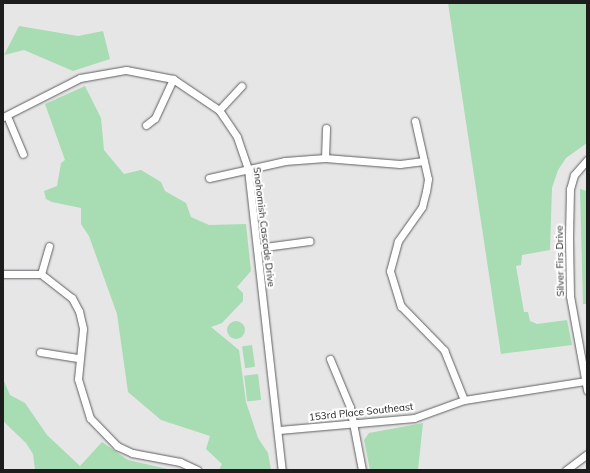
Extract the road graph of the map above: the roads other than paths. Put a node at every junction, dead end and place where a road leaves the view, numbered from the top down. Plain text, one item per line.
1 (173, 79) junction
2 (241, 86) dead end
3 (219, 110) junction
4 (5, 117) edge
5 (416, 121) dead end
6 (146, 125) dead end
7 (326, 128) dead end
8 (23, 154) dead end
9 (325, 158) junction
10 (587, 160) edge
11 (424, 161) junction
12 (248, 169) junction
13 (209, 178) dead end
14 (310, 241) dead end
15 (49, 246) dead end
16 (257, 248) junction
17 (3, 274) edge
18 (41, 274) junction
19 (40, 352) dead end
20 (78, 358) junction
21 (330, 359) dead end
22 (585, 381) junction
23 (587, 390) edge
24 (464, 400) junction
25 (354, 424) junction
26 (279, 430) junction
27 (587, 454) edge
28 (197, 470) edge
29 (282, 470) edge
30 (362, 470) edge
31 (566, 470) edge

1 - 3 street, Snohomish Cascade Drive
1 - 4 street, Snohomish Cascade Drive
1 - 6 street
2 - 3 street
3 - 12 street, Snohomish Cascade Drive
4 - 8 street
5 - 11 street
7 - 9 street
9 - 11 street
9 - 12 street
10 - 22 street, Silver Firs Drive
11 - 24 street
12 - 13 street
12 - 16 street, Snohomish Cascade Drive
14 - 16 street
15 - 18 street
16 - 26 street, Snohomish Cascade Drive
17 - 18 street
18 - 20 street
19 - 20 street
20 - 28 street
21 - 25 street
22 - 23 street, Silver Firs Drive
22 - 24 street, 153rd Place Southeast
24 - 25 street, 153rd Place Southeast
25 - 26 street, 153rd Place Southeast
25 - 30 street
26 - 29 street, Snohomish Cascade Drive
27 - 31 street

